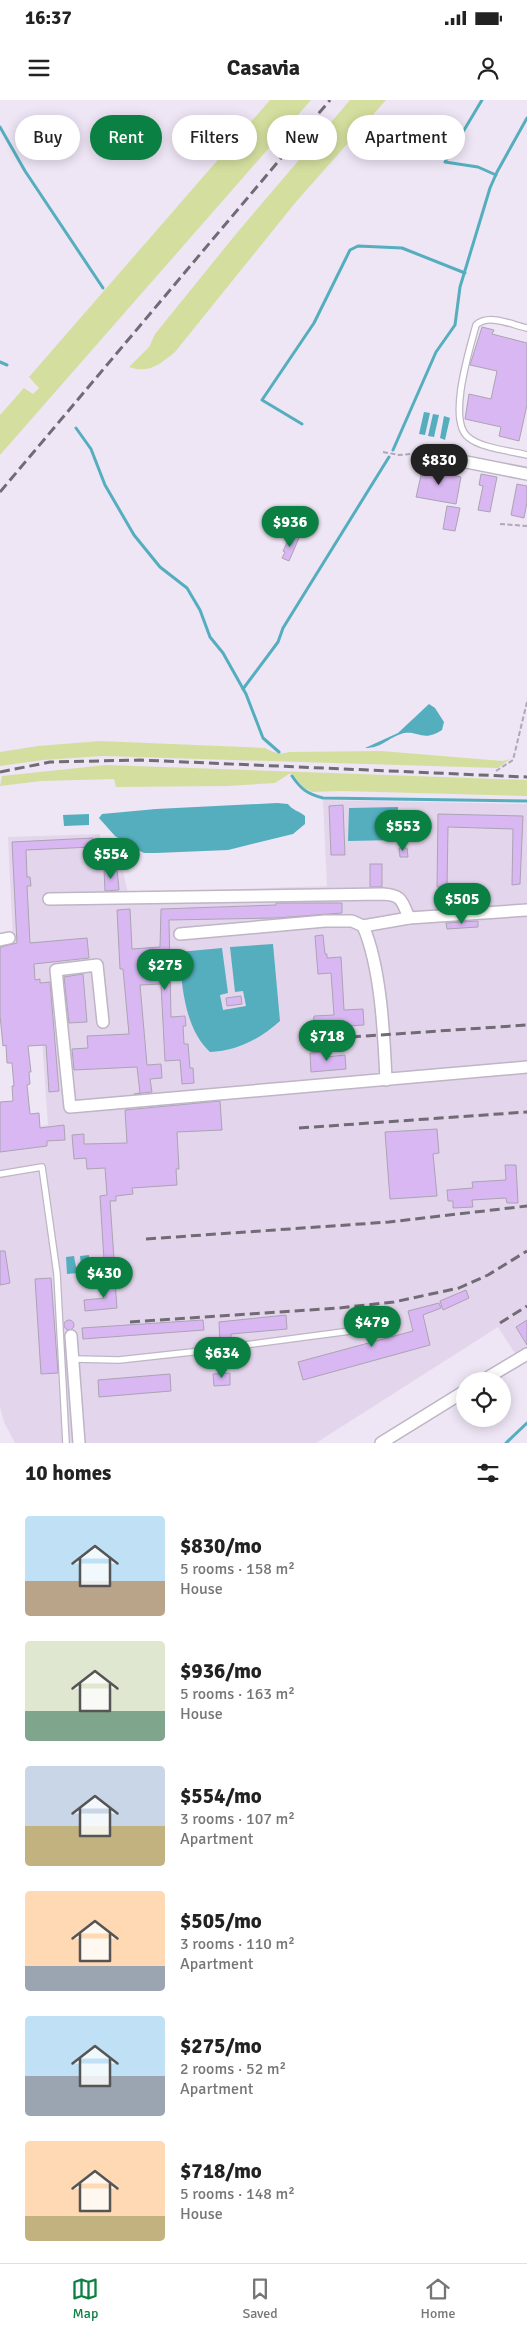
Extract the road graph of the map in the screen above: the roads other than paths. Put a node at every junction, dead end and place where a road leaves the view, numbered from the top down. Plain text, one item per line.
1 (527, 328) edge
2 (431, 455) road end
3 (527, 455) edge
4 (527, 474) edge
5 (50, 900) dead end
6 (527, 910) edge
7 (409, 918) junction
8 (364, 926) junction
9 (180, 934) dead end
10 (103, 1022) dead end
11 (527, 1067) edge
12 (386, 1080) junction
13 (0, 1174) edge
14 (373, 1328) dead end
15 (71, 1336) dead end
16 (527, 1354) edge
17 (74, 1359) junction
18 (497, 1372) edge
19 (456, 1397) edge
20 (66, 1443) edge
21 (78, 1443) edge
22 (381, 1443) edge

1 - 3 lane
2 - 4 street
5 - 7 street
6 - 7 street
7 - 8 street
8 - 9 street
8 - 12 street
10 - 12 street
11 - 12 street
13 - 20 lane
14 - 17 lane
15 - 17 street
16 - 18 street
17 - 21 street
19 - 22 street

